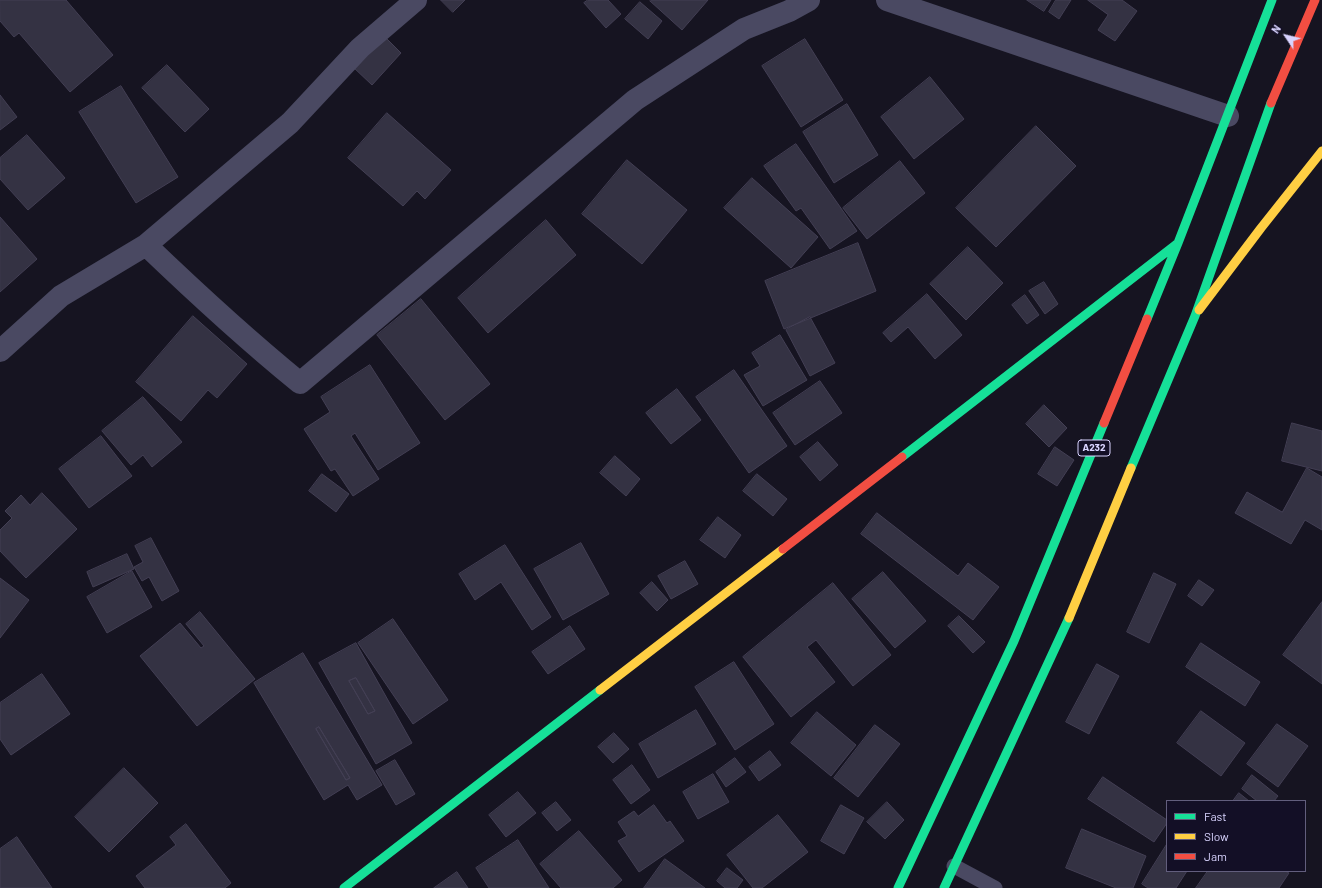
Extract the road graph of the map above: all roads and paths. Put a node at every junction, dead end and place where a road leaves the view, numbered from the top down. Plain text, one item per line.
1 (416, 0) edge
2 (809, 0) edge
3 (887, 0) edge
4 (1272, 0) edge
5 (1315, 0) edge
6 (1228, 116) junction
7 (1322, 151) edge
8 (1178, 243) junction
9 (146, 245) junction
10 (1195, 316) junction
11 (0, 351) edge
12 (954, 866) junction
13 (344, 888) edge
14 (898, 888) edge
15 (944, 888) edge
16 (995, 888) edge

1 - 9 street
2 - 9 street
3 - 6 street
4 - 6 main road, A232
5 - 10 main road
6 - 8 main road, A232
7 - 10 main road
8 - 13 main road
8 - 14 main road, A232
9 - 11 street
10 - 12 main road
12 - 15 main road
12 - 16 lane

